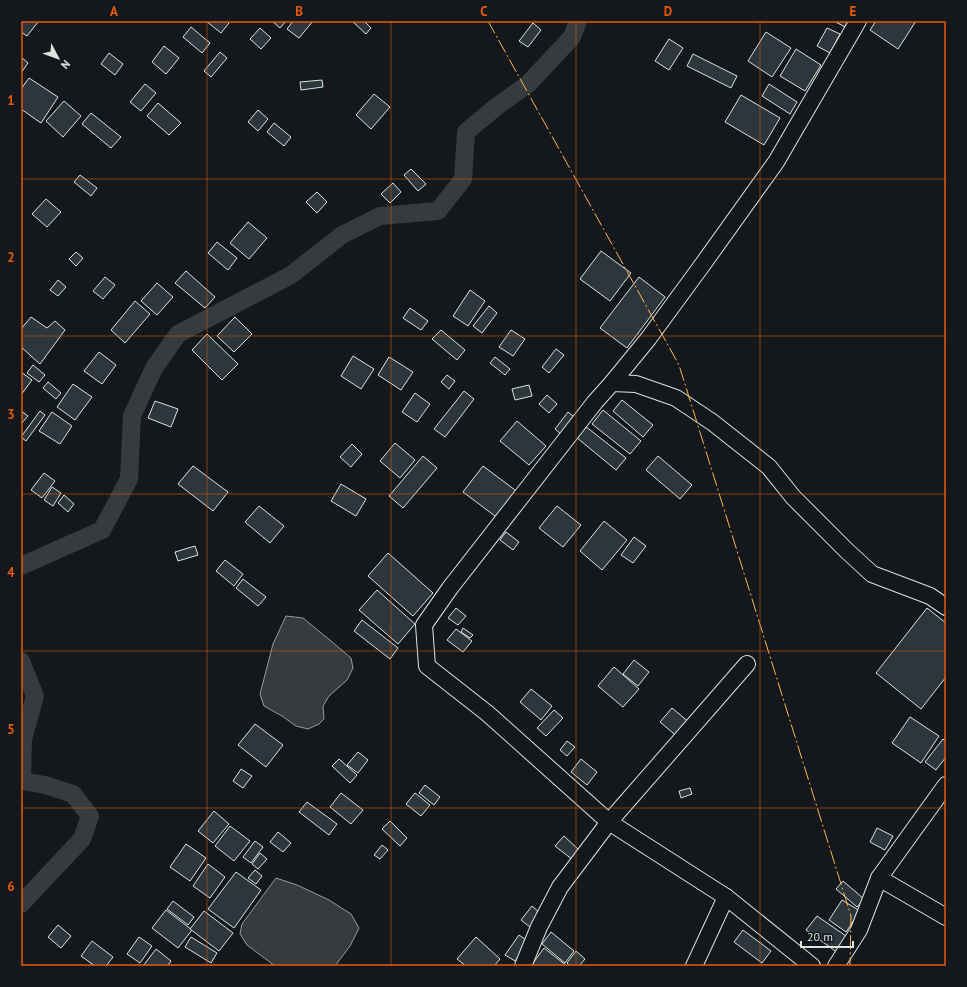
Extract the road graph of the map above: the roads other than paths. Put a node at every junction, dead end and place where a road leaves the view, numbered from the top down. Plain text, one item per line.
1 (858, 21) edge
2 (612, 383) junction
3 (946, 607) edge
4 (747, 664) dead end
5 (946, 785) edge
6 (609, 822) junction
7 (879, 878) junction
8 (726, 897) junction
9 (946, 917) edge
10 (523, 966) edge
11 (694, 966) edge
12 (812, 966) edge
13 (836, 966) edge

1 - 2 street
2 - 3 street
2 - 6 street
4 - 6 street
5 - 7 street
6 - 8 street
6 - 10 street
7 - 9 street
7 - 13 street
8 - 11 street
8 - 12 street

